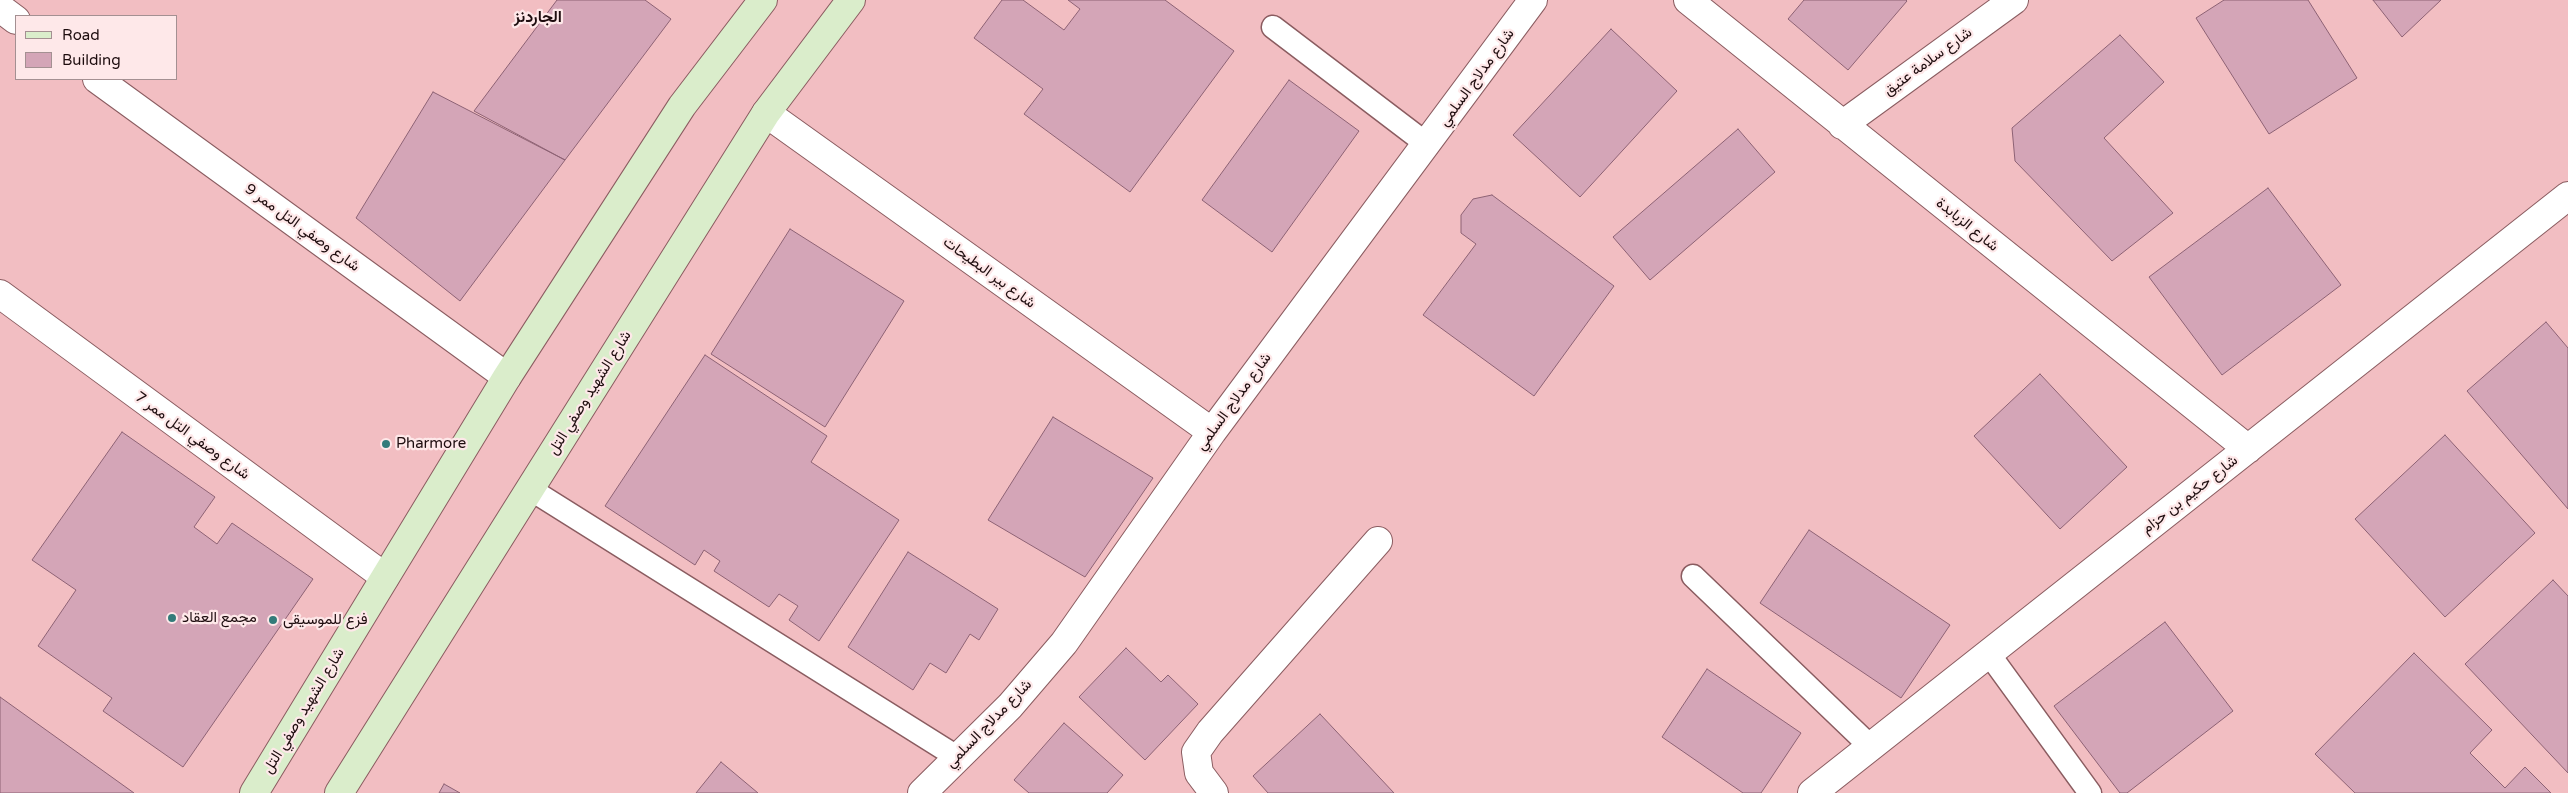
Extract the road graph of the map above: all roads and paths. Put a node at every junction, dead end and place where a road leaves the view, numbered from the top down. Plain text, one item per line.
1 (763, 0) edge
2 (852, 0) edge
3 (1533, 0) edge
4 (1688, 0) edge
5 (2014, 0) edge
6 (0, 8) edge
7 (15, 19) edge
8 (1273, 27) dead end
9 (98, 80) edge
10 (766, 113) junction
11 (1842, 125) junction
12 (1428, 145) junction
13 (2568, 196) edge
14 (0, 294) edge
15 (507, 377) junction
16 (1212, 432) junction
17 (2248, 449) junction
18 (530, 489) junction
19 (1378, 541) dead end
20 (1694, 576) dead end
21 (385, 577) junction
22 (1989, 654) junction
23 (1870, 746) junction
24 (957, 757) junction
25 (254, 793) edge
26 (340, 793) edge
27 (922, 793) edge
28 (1214, 793) edge
29 (1812, 793) edge
30 (2090, 793) edge

1 - 15 main road, شارع الشهيد وصفي التل
2 - 10 main road, شارع الشهيد وصفي التل
3 - 12 street, شارع مدلاج السلمي
4 - 11 street, شارع الزبابدة
5 - 11 street, شارع سلامة عتيق
6 - 7 street
8 - 12 lane
9 - 15 street, شارع وصفي التل ممر 9
10 - 16 street, شارع بير البطيحات
10 - 18 main road, شارع الشهيد وصفي التل
11 - 17 street, شارع الزبابدة
12 - 16 street, شارع مدلاج السلمي
13 - 17 street, شارع حكيم بن حزام
14 - 21 street, شارع وصفي التل ممر 7
15 - 21 main road, شارع الشهيد وصفي التل
16 - 24 street, شارع مدلاج السلمي
17 - 22 street, شارع حكيم بن حزام
18 - 24 lane
18 - 26 main road, شارع الشهيد وصفي التل
19 - 28 street
20 - 23 lane
21 - 25 main road, شارع الشهيد وصفي التل
22 - 23 street, شارع حكيم بن حزام
22 - 30 lane
23 - 29 street, شارع حكيم بن حزام
24 - 27 street, شارع مدلاج السلمي

